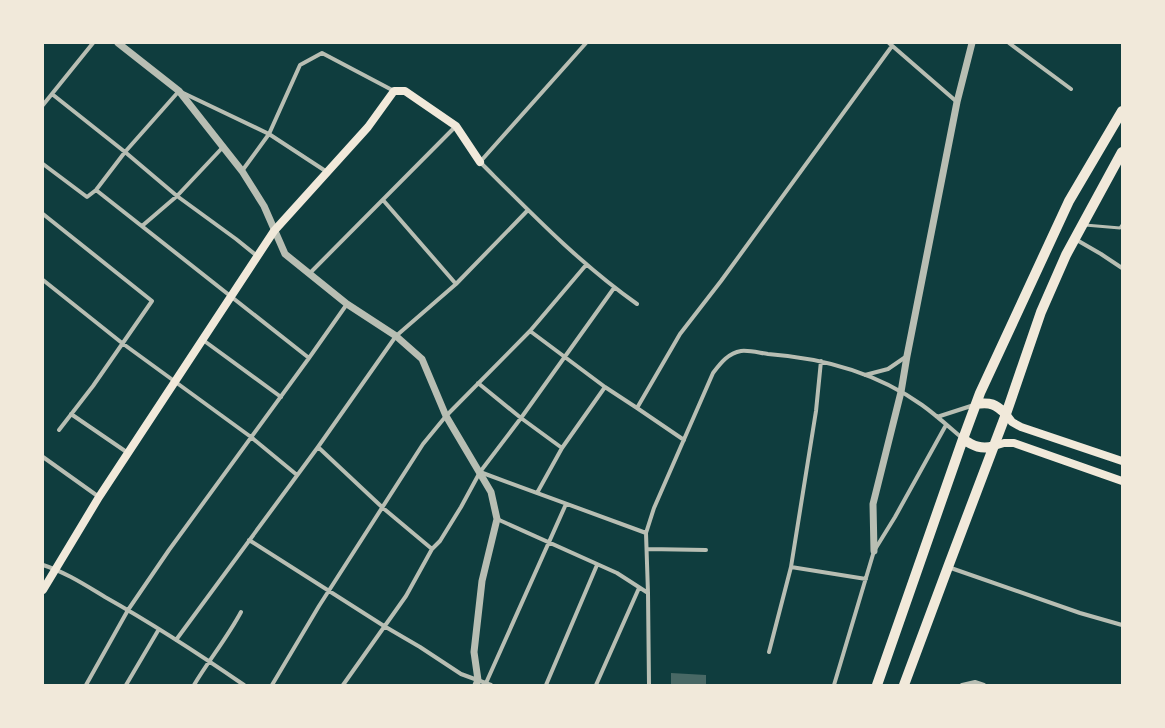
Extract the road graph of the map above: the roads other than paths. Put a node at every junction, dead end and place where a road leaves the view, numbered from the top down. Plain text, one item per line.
1 (93, 43) edge
2 (118, 43) edge
3 (586, 43) edge
4 (972, 43) edge
5 (1009, 43) edge
6 (891, 44) edge
7 (1071, 89) dead end
8 (178, 91) junction
9 (394, 91) junction
10 (52, 94) junction
11 (957, 102) junction
12 (43, 105) edge
13 (1122, 111) edge
14 (456, 126) junction
15 (269, 134) junction
16 (223, 147) junction
17 (125, 152) junction
18 (1122, 152) edge
19 (480, 162) junction
20 (43, 164) edge
21 (242, 171) junction
22 (327, 172) junction
23 (96, 190) junction
24 (177, 196) junction
25 (382, 200) junction
26 (528, 210) junction
27 (43, 214) edge
28 (1082, 225) junction
29 (142, 226) junction
30 (1121, 228) edge
31 (274, 231) junction
32 (1074, 239) junction
33 (258, 256) junction
34 (586, 265) junction
35 (1122, 268) edge
36 (309, 274) junction
37 (43, 280) edge
38 (456, 284) junction
39 (614, 288) junction
40 (231, 297) junction
41 (346, 304) junction
42 (636, 304) dead end
43 (530, 331) junction
44 (396, 336) junction
45 (203, 340) junction
46 (122, 343) junction
47 (907, 356) junction
48 (309, 358) junction
49 (565, 358) junction
50 (821, 361) junction
51 (865, 374) junction
52 (175, 382) junction
53 (478, 383) junction
54 (605, 387) junction
55 (901, 392) junction
56 (281, 397) junction
57 (976, 404) junction
58 (637, 408) junction
59 (71, 414) junction
60 (1006, 414) junction
61 (446, 416) junction
62 (937, 417) junction
63 (521, 418) junction
64 (946, 425) junction
65 (59, 430) dead end
66 (251, 437) junction
67 (963, 439) junction
68 (684, 440) junction
69 (994, 446) junction
70 (318, 447) junction
71 (562, 448) junction
72 (128, 453) junction
73 (43, 457) edge
74 (1122, 461) edge
75 (480, 472) junction
76 (298, 475) junction
77 (1122, 481) edge
78 (537, 493) junction
79 (99, 497) junction
80 (566, 504) junction
81 (382, 508) junction
82 (497, 519) junction
83 (646, 533) junction
84 (250, 540) junction
85 (549, 543) junction
86 (432, 549) junction
87 (647, 549) junction
88 (706, 550) dead end
89 (874, 551) junction
90 (43, 565) edge
91 (597, 565) junction
92 (791, 567) junction
93 (948, 567) junction
94 (57, 569) junction
95 (866, 579) junction
96 (639, 588) junction
97 (43, 590) edge
98 (329, 591) junction
99 (648, 593) junction
100 (128, 610) junction
101 (241, 612) dead end
102 (1122, 625) edge
103 (384, 626) junction
104 (159, 628) junction
105 (176, 640) junction
106 (769, 652) dead end
107 (209, 661) junction
108 (477, 683) edge
109 (489, 684) edge
110 (86, 685) edge
111 (126, 685) edge
112 (194, 685) edge
113 (244, 685) edge
114 (272, 685) edge
115 (343, 685) edge
116 (546, 685) edge
117 (596, 685) edge
118 (649, 685) edge
119 (834, 685) edge
120 (877, 685) edge
121 (904, 685) edge
122 (962, 685) edge
123 (984, 685) edge

1 - 10 street
2 - 8 street
3 - 19 street
4 - 11 street
5 - 7 street
6 - 11 street
6 - 58 street
8 - 15 street
8 - 16 street
8 - 17 street
9 - 14 main road
9 - 15 street
9 - 22 main road
10 - 12 street
10 - 17 street
11 - 47 street
13 - 57 highway
14 - 19 main road
14 - 25 street
15 - 21 street
15 - 22 street
16 - 21 street
16 - 24 street
17 - 23 street
17 - 24 street
18 - 28 highway
19 - 26 street
20 - 23 street
21 - 31 street
22 - 31 main road
23 - 29 street
24 - 29 street
24 - 33 street
25 - 36 street
25 - 38 street
26 - 34 street
26 - 38 street
27 - 46 street
28 - 30 lane
28 - 32 highway
29 - 40 street
31 - 33 main road
31 - 36 street
32 - 35 street
32 - 60 highway
33 - 40 main road
34 - 39 street
34 - 43 street
36 - 41 street
37 - 46 street
38 - 44 street
39 - 42 street
39 - 49 street
40 - 45 main road
40 - 48 street
41 - 44 street
41 - 48 street
43 - 49 street
43 - 53 street
44 - 61 street
44 - 70 street
45 - 52 main road
45 - 56 street
46 - 52 street
46 - 59 street
47 - 51 street
47 - 55 street
48 - 56 street
49 - 54 street
49 - 63 street
50 - 51 street
50 - 68 street
50 - 92 street
51 - 55 street
52 - 66 street
52 - 72 main road
53 - 61 street
53 - 63 street
54 - 58 street
54 - 71 street
55 - 62 street
55 - 89 street
56 - 66 street
57 - 60 highway
57 - 62 street
57 - 67 highway
58 - 68 street
59 - 65 street
59 - 72 street
60 - 69 highway
60 - 74 main road
61 - 75 street
61 - 81 street
62 - 64 street
63 - 71 street
63 - 75 street
64 - 67 street
64 - 89 street
66 - 76 street
66 - 100 street
67 - 69 highway
67 - 120 highway
68 - 83 street
69 - 77 main road
69 - 93 highway
70 - 76 street
70 - 81 street
71 - 78 street
72 - 79 main road
73 - 79 street
75 - 78 street
75 - 82 street
75 - 86 street
76 - 84 street
78 - 80 street
79 - 94 main road
80 - 83 street
80 - 85 street
81 - 86 street
81 - 98 street
82 - 85 street
82 - 108 street
83 - 87 street
84 - 98 street
84 - 105 street
85 - 91 street
85 - 109 street
86 - 103 street
87 - 88 street
87 - 99 street
89 - 95 street
90 - 94 street
91 - 96 street
91 - 116 street
92 - 95 street
92 - 106 street
93 - 102 street
93 - 121 highway
94 - 97 main road
94 - 100 street
95 - 119 street
96 - 99 street
96 - 117 street
98 - 103 street
98 - 114 street
99 - 118 street
100 - 104 street
100 - 110 street
101 - 107 street
103 - 108 street
103 - 115 street
104 - 105 street
104 - 111 street
105 - 107 street
107 - 112 street
107 - 113 street
108 - 109 street
122 - 123 street

